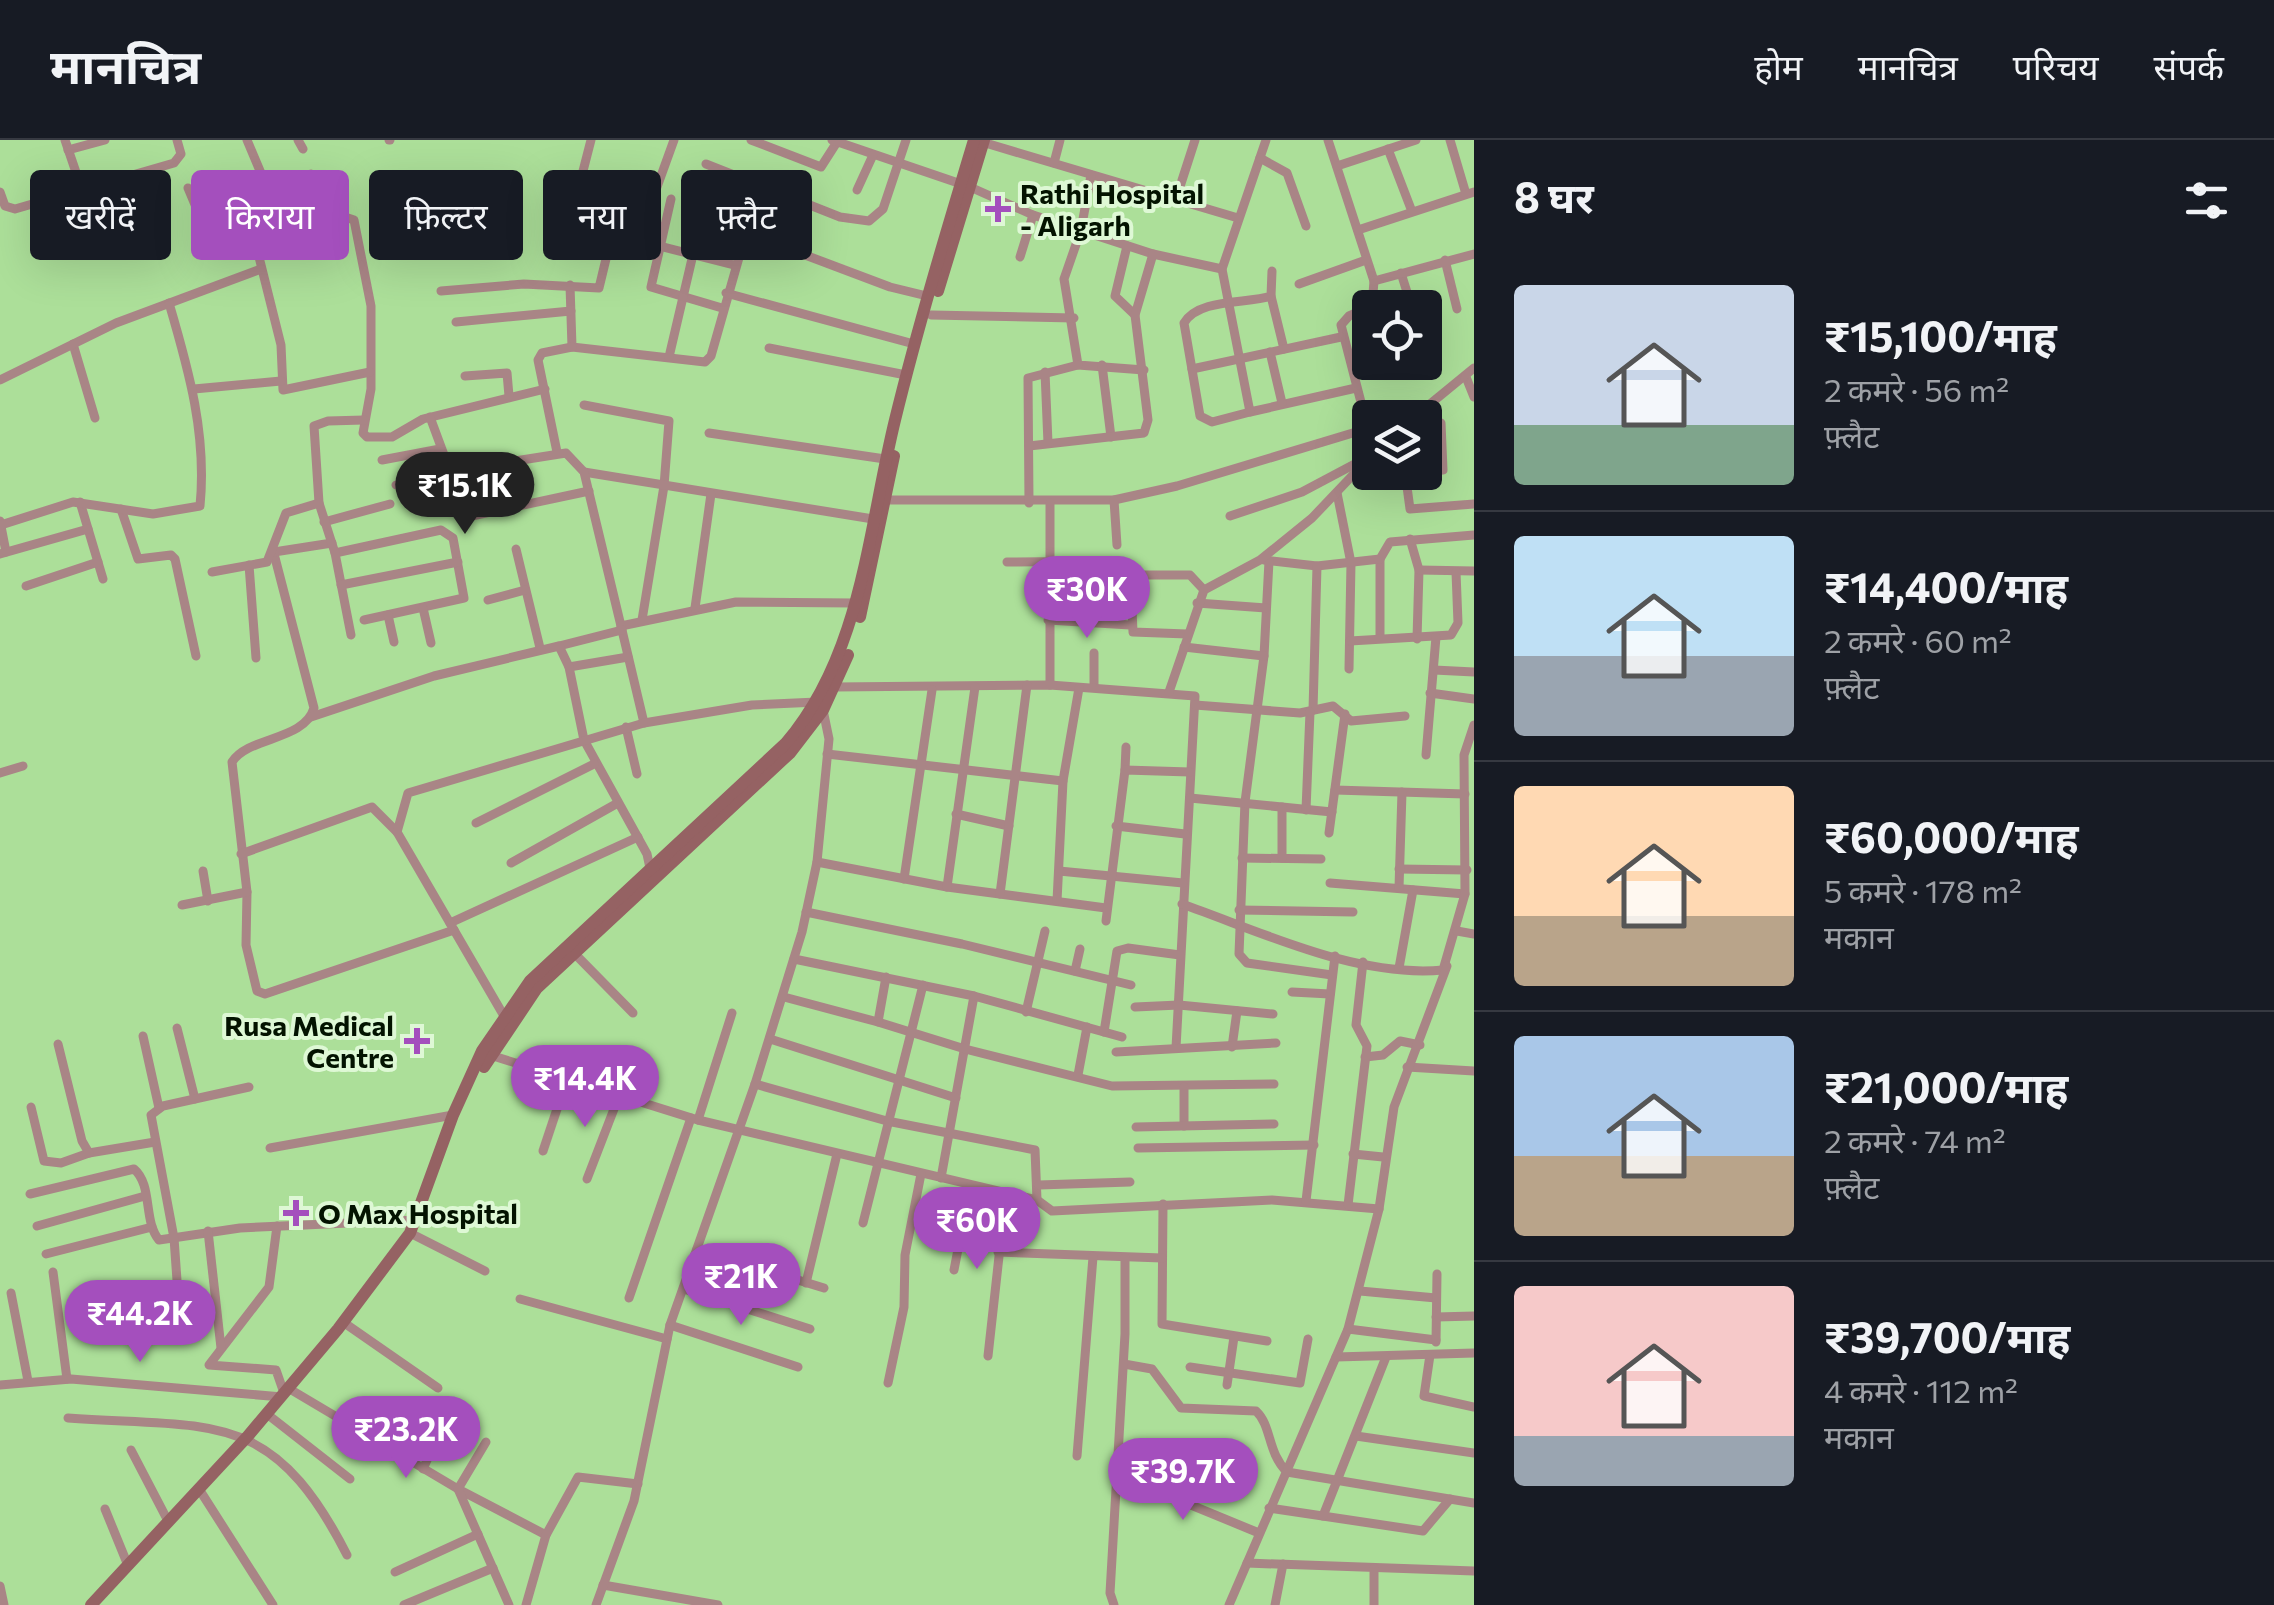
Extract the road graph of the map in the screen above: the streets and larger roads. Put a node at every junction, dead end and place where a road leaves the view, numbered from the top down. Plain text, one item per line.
1 (105, 140) edge
2 (177, 140) edge
3 (247, 140) edge
4 (591, 140) edge
5 (674, 140) edge
6 (751, 140) edge
7 (906, 140) edge
8 (1060, 140) edge
9 (1195, 140) edge
10 (1266, 140) edge
11 (1328, 140) edge
12 (1416, 140) edge
13 (1450, 140) edge
14 (834, 141) edge
15 (979, 141) edge
16 (67, 145) edge
17 (1388, 149) junction
18 (873, 155) junction
19 (1260, 158) junction
20 (1054, 163) junction
21 (706, 164) dead end
22 (898, 164) junction
23 (1337, 166) junction
24 (76, 170) edge
25 (146, 170) edge
26 (260, 170) edge
27 (583, 170) edge
28 (719, 170) edge
29 (1091, 175) junction
30 (661, 176) edge
31 (965, 185) junction
32 (188, 188) dead end
33 (857, 190) dead end
34 (0, 192) edge
35 (1470, 193) edge
36 (191, 196) edge
37 (671, 200) dead end
38 (1174, 202) junction
39 (30, 203) edge
40 (812, 208) edge
41 (1411, 210) junction
42 (1034, 215) junction
43 (349, 218) edge
44 (1238, 218) junction
45 (1306, 226) dead end
46 (1081, 230) junction
47 (1358, 230) junction
48 (661, 238) edge
49 (1127, 246) junction
50 (1153, 254) junction
51 (1474, 254) edge
52 (1020, 257) dead end
53 (812, 258) edge
54 (259, 260) edge
55 (607, 260) edge
56 (657, 260) edge
57 (689, 260) edge
58 (720, 260) edge
59 (736, 260) edge
60 (1366, 260) junction
61 (1445, 260) junction
62 (734, 264) junction
63 (261, 269) junction
64 (1222, 269) junction
65 (1272, 271) dead end
66 (1401, 273) junction
67 (1374, 281) junction
68 (1299, 284) dead end
69 (570, 285) junction
70 (1406, 290) edge
71 (442, 291) dead end
72 (726, 293) junction
73 (927, 296) junction
74 (1271, 296) junction
75 (682, 297) junction
76 (1230, 302) junction
77 (169, 303) junction
78 (722, 308) junction
79 (1457, 309) dead end
80 (570, 311) junction
81 (1134, 314) junction
82 (931, 315) junction
83 (1074, 318) junction
84 (456, 322) dead end
85 (1341, 336) junction
86 (73, 344) junction
87 (914, 344) junction
88 (572, 347) junction
89 (769, 348) dead end
90 (1284, 349) junction
91 (1270, 352) junction
92 (668, 357) junction
93 (1240, 360) junction
94 (1102, 365) junction
95 (1078, 366) junction
96 (1474, 368) edge
97 (1192, 369) junction
98 (1144, 370) junction
99 (370, 372) junction
100 (1045, 372) junction
101 (906, 375) junction
102 (465, 376) dead end
103 (1466, 377) junction
104 (0, 380) edge
105 (281, 381) junction
106 (1356, 388) junction
107 (194, 389) junction
108 (545, 389) junction
109 (509, 396) junction
110 (1474, 397) edge
111 (1359, 400) edge
112 (1436, 400) edge
113 (1282, 403) junction
114 (584, 405) dead end
115 (1250, 412) junction
116 (95, 418) dead end
117 (430, 418) junction
118 (364, 420) junction
119 (710, 433) dead end
120 (1111, 436) junction
121 (1352, 437) edge
122 (1048, 443) junction
123 (1029, 446) junction
124 (1442, 446) edge
125 (440, 449) junction
126 (556, 452) junction
127 (885, 459) junction
128 (382, 460) dead end
129 (1352, 466) edge
130 (451, 470) junction
131 (1442, 470) edge
132 (584, 472) junction
133 (1352, 478) edge
134 (396, 485) dead end
135 (664, 486) junction
136 (1407, 490) edge
137 (589, 491) junction
138 (711, 494) junction
139 (1338, 494) junction
140 (888, 500) junction
141 (1114, 500) junction
142 (80, 502) junction
143 (319, 502) junction
144 (1029, 503) junction
145 (1050, 503) junction
146 (390, 504) dead end
147 (1474, 504) edge
148 (121, 509) junction
149 (1230, 516) dead end
150 (872, 519) junction
151 (324, 522) junction
152 (0, 523) edge
153 (88, 528) junction
154 (1474, 535) edge
155 (1410, 539) junction
156 (1116, 545) dead end
157 (334, 548) junction
158 (516, 549) dead end
159 (273, 551) junction
160 (3, 553) edge
161 (1380, 559) junction
162 (1049, 560) junction
163 (1265, 560) junction
164 (98, 562) junction
165 (458, 562) junction
166 (1007, 562) dead end
167 (1119, 562) dead end
168 (1351, 563) junction
169 (249, 566) junction
170 (1317, 566) junction
171 (1420, 570) junction
172 (212, 572) dead end
173 (1456, 572) junction
174 (1474, 572) edge
175 (103, 579) dead end
176 (341, 585) junction
177 (26, 586) dead end
178 (524, 590) junction
179 (1204, 590) junction
180 (488, 600) dead end
181 (854, 603) junction
182 (1197, 603) junction
183 (423, 608) junction
184 (695, 608) junction
185 (1266, 608) junction
186 (388, 615) junction
187 (364, 620) dead end
188 (642, 620) junction
189 (1048, 620) junction
190 (1130, 626) junction
191 (622, 628) junction
192 (1187, 634) junction
193 (350, 635) dead end
194 (1436, 637) junction
195 (1380, 638) junction
196 (1417, 639) junction
197 (394, 642) dead end
198 (1350, 642) junction
199 (431, 643) dead end
200 (559, 646) junction
201 (1184, 647) junction
202 (540, 648) junction
203 (1094, 653) dead end
204 (196, 656) dead end
205 (1264, 656) junction
206 (628, 657) junction
207 (256, 658) dead end
208 (842, 660) junction
209 (568, 667) junction
210 (1349, 669) dead end
211 (1434, 670) junction
212 (1474, 672) edge
213 (1027, 685) junction
214 (1050, 685) junction
215 (1094, 687) junction
216 (835, 688) junction
217 (975, 688) junction
218 (1080, 688) junction
219 (932, 690) junction
220 (1169, 692) junction
221 (1430, 694) junction
222 (1474, 699) edge
223 (1196, 705) junction
224 (820, 706) junction
225 (1311, 711) junction
226 (1258, 712) junction
227 (1345, 714) junction
228 (1405, 716) dead end
229 (311, 717) junction
230 (644, 723) junction
231 (1474, 725) edge
232 (626, 727) junction
233 (584, 740) junction
234 (1470, 745) edge
235 (1126, 746) dead end
236 (827, 754) junction
237 (1426, 755) dead end
238 (594, 764) junction
239 (23, 766) dead end
240 (919, 766) junction
241 (962, 770) junction
242 (1125, 770) junction
243 (1190, 772) junction
244 (0, 774) edge
245 (638, 774) dead end
246 (1015, 776) junction
247 (1063, 782) junction
248 (1335, 790) junction
249 (1402, 792) junction
250 (1465, 794) junction
251 (1190, 798) junction
252 (1245, 802) junction
253 (616, 804) junction
254 (1282, 807) junction
255 (1306, 810) junction
256 (1332, 812) junction
257 (956, 814) junction
258 (476, 823) dead end
259 (1008, 826) junction
260 (1116, 826) junction
261 (396, 832) junction
262 (1329, 833) dead end
263 (1185, 834) junction
264 (638, 837) junction
265 (241, 854) junction
266 (1242, 858) junction
267 (1282, 858) junction
268 (1321, 859) dead end
269 (817, 862) junction
270 (510, 863) dead end
271 (650, 868) junction
272 (1399, 869) junction
273 (1466, 870) junction
274 (203, 871) dead end
275 (1058, 871) junction
276 (904, 879) junction
277 (1110, 879) junction
278 (1183, 883) junction
279 (1330, 883) dead end
280 (947, 887) junction
281 (1398, 888) junction
282 (1413, 890) junction
283 (246, 892) junction
284 (1000, 894) junction
285 (1465, 894) junction
286 (208, 900) junction
287 (1057, 902) junction
288 (1182, 904) junction
289 (182, 906) dead end
290 (1106, 908) junction
291 (1239, 910) junction
292 (806, 912) junction
293 (1354, 912) dead end
294 (1106, 920) dead end
295 (1238, 924) junction
296 (452, 926) junction
297 (1045, 930) dead end
298 (1457, 931) junction
299 (1474, 934) edge
300 (1080, 950) dead end
301 (574, 953) junction
302 (1180, 954) junction
303 (1335, 956) junction
304 (794, 960) junction
305 (1041, 962) junction
306 (1362, 962) junction
307 (1447, 966) junction
308 (1399, 968) junction
309 (1075, 971) junction
310 (1332, 975) junction
311 (886, 976) junction
312 (1114, 982) junction
313 (923, 985) junction
314 (1131, 985) dead end
315 (1292, 992) dead end
316 (1330, 994) junction
317 (974, 996) junction
318 (784, 997) junction
319 (1179, 1005) junction
320 (1135, 1007) dead end
321 (1236, 1011) junction
322 (633, 1012) dead end
323 (1026, 1012) junction
324 (732, 1013) dead end
325 (1272, 1014) dead end
326 (504, 1016) junction
327 (878, 1022) junction
328 (1087, 1027) junction
329 (177, 1028) dead end
330 (911, 1032) junction
331 (1104, 1032) junction
332 (143, 1036) dead end
333 (1122, 1036) dead end
334 (770, 1038) junction
335 (1276, 1043) dead end
336 (58, 1044) dead end
337 (1420, 1045) junction
338 (1232, 1047) junction
339 (1176, 1048) junction
340 (964, 1050) junction
341 (1116, 1052) dead end
342 (490, 1055) junction
343 (1365, 1057) junction
344 (1407, 1067) junction
345 (1474, 1071) edge
346 (1078, 1075) junction
347 (567, 1079) junction
348 (898, 1080) junction
349 (755, 1084) junction
350 (1274, 1084) dead end
351 (249, 1087) dead end
352 (1184, 1088) junction
353 (620, 1096) junction
354 (956, 1098) junction
355 (195, 1099) junction
356 (32, 1107) dead end
357 (159, 1108) junction
358 (453, 1115) junction
359 (694, 1119) junction
360 (887, 1121) junction
361 (1274, 1124) dead end
362 (1184, 1126) junction
363 (1136, 1127) dead end
364 (738, 1130) junction
365 (950, 1133) junction
366 (155, 1142) junction
367 (1314, 1144) junction
368 (270, 1148) dead end
369 (1138, 1148) dead end
370 (543, 1151) dead end
371 (89, 1152) junction
372 (837, 1154) junction
373 (1353, 1154) junction
374 (1383, 1157) junction
375 (876, 1163) junction
376 (921, 1174) junction
377 (941, 1178) junction
378 (587, 1179) dead end
379 (1130, 1182) dead end
380 (1039, 1185) junction
381 (970, 1187) junction
382 (1006, 1193) junction
383 (30, 1194) dead end
384 (145, 1196) junction
385 (425, 1196) junction
386 (1037, 1200) junction
387 (1306, 1202) junction
388 (1164, 1204) junction
389 (1348, 1205) junction
390 (1379, 1209) junction
391 (863, 1223) dead end
392 (36, 1226) dead end
393 (276, 1226) junction
394 (413, 1226) junction
395 (152, 1227) junction
396 (208, 1232) junction
397 (174, 1238) junction
398 (697, 1249) junction
399 (998, 1252) junction
400 (46, 1254) dead end
401 (1093, 1257) junction
402 (1124, 1258) junction
403 (1162, 1258) junction
404 (954, 1270) dead end
405 (484, 1271) dead end
406 (53, 1272) dead end
407 (1437, 1274) dead end
408 (806, 1283) junction
409 (824, 1288) dead end
410 (684, 1290) junction
411 (1360, 1291) junction
412 (11, 1293) dead end
413 (630, 1298) dead end
414 (1436, 1298) junction
415 (520, 1299) dead end
416 (1474, 1316) edge
417 (1436, 1317) junction
418 (343, 1322) junction
419 (670, 1326) junction
420 (810, 1328) dead end
421 (1348, 1329) junction
422 (181, 1337) dead end
423 (1234, 1337) junction
424 (1308, 1339) dead end
425 (667, 1340) junction
426 (1267, 1340) dead end
427 (1436, 1340) junction
428 (221, 1349) junction
429 (1474, 1353) edge
430 (1433, 1355) junction
431 (988, 1356) dead end
432 (1386, 1356) junction
433 (1336, 1358) junction
434 (1124, 1364) junction
435 (1190, 1367) dead end
436 (798, 1368) dead end
437 (1230, 1371) junction
438 (67, 1379) junction
439 (28, 1381) junction
440 (888, 1383) dead end
441 (0, 1385) edge
442 (1227, 1385) dead end
443 (438, 1388) dead end
444 (284, 1393) junction
445 (1474, 1407) edge
446 (267, 1414) junction
447 (68, 1418) dead end
448 (442, 1427) dead end
449 (1356, 1436) junction
450 (247, 1437) junction
451 (486, 1442) dead end
452 (131, 1450) dead end
453 (1474, 1454) edge
454 (1077, 1456) dead end
455 (424, 1469) junction
456 (1286, 1472) junction
457 (350, 1479) dead end
458 (1118, 1481) junction
459 (1337, 1481) junction
460 (638, 1484) junction
461 (200, 1489) junction
462 (458, 1489) junction
463 (1450, 1498) junction
464 (1474, 1503) edge
465 (1269, 1508) junction
466 (105, 1509) dead end
467 (1323, 1516) junction
468 (168, 1521) junction
469 (1259, 1533) junction
470 (478, 1534) junction
471 (546, 1535) junction
472 (347, 1555) dead end
473 (127, 1563) junction
474 (1247, 1563) junction
475 (1284, 1564) junction
476 (493, 1568) junction
477 (1374, 1568) junction
478 (1474, 1571) edge
479 (395, 1572) dead end
480 (603, 1585) junction
481 (0, 1586) edge
482 (652, 1599) edge
483 (527, 1602) edge
484 (4, 1605) edge
485 (91, 1605) edge
486 (273, 1605) edge
487 (404, 1605) edge
488 (512, 1605) edge
489 (596, 1605) edge
490 (718, 1605) edge
491 (1114, 1605) edge
492 (1229, 1605) edge
493 (1275, 1605) edge
494 (1374, 1605) edge

1 - 16 street
2 - 25 street
3 - 26 street
4 - 27 street
5 - 30 street
6 - 14 street
7 - 22 street
8 - 20 street
9 - 38 street
10 - 19 street
11 - 23 street
12 - 17 street
13 - 35 street
14 - 18 street
15 - 20 street
15 - 31 street
16 - 24 street
17 - 23 street
17 - 41 street
18 - 22 street
18 - 33 street
19 - 44 street
19 - 45 street
20 - 29 street
21 - 28 street
22 - 31 street
22 - 40 street
23 - 47 street
29 - 38 street
29 - 46 street
31 - 42 street
31 - 73 street
31 - 82 street
32 - 36 street
34 - 39 street
35 - 41 street
37 - 48 street
38 - 44 street
41 - 47 street
42 - 46 street
42 - 52 street
43 - 99 street
44 - 64 street
46 - 49 street
46 - 83 street
47 - 60 street
49 - 50 street
49 - 81 street
50 - 64 street
50 - 81 street
51 - 61 street
53 - 73 street
54 - 63 street
55 - 69 street
56 - 75 street
57 - 75 street
58 - 62 street
59 - 62 street
60 - 67 street
60 - 68 street
61 - 66 street
61 - 79 street
62 - 72 street
63 - 77 street
63 - 105 street
64 - 76 street
65 - 74 street
66 - 67 street
66 - 70 street
67 - 85 street
69 - 71 street
69 - 80 street
72 - 78 street
72 - 87 street
73 - 87 street
74 - 76 street
74 - 90 street
75 - 78 street
75 - 92 street
76 - 93 street
76 - 97 street
77 - 86 street
77 - 107 street
78 - 92 street
80 - 84 street
80 - 88 street
81 - 98 street
82 - 83 street
82 - 140 street
83 - 95 street
85 - 90 street
85 - 106 street
86 - 104 street
86 - 116 street
87 - 101 street
88 - 92 street
88 - 108 street
89 - 101 street
90 - 91 street
91 - 93 street
91 - 113 street
93 - 97 street
93 - 115 street
94 - 95 street
94 - 98 street
94 - 120 street
95 - 100 street
96 - 103 street
97 - 115 street
98 - 120 street
99 - 105 street
99 - 118 street
100 - 122 street
100 - 123 street
101 - 127 street
102 - 109 street
103 - 110 street
103 - 112 street
105 - 107 street
106 - 111 street
106 - 113 street
107 - 148 street
108 - 109 street
108 - 126 street
109 - 117 street
113 - 115 street
114 - 135 street
117 - 118 street
117 - 125 street
118 - 143 street
119 - 127 street
120 - 122 street
121 - 141 street
122 - 123 street
123 - 144 street
124 - 131 street
125 - 128 street
125 - 130 street
126 - 130 street
126 - 132 street
127 - 150 street
129 - 149 street
130 - 134 street
130 - 137 street
132 - 135 street
132 - 137 street
133 - 139 street
135 - 138 street
135 - 188 street
136 - 147 street
137 - 191 street
138 - 150 street
138 - 184 street
139 - 163 street
139 - 168 street
140 - 144 street
140 - 208 street
141 - 145 street
141 - 156 street
142 - 148 street
142 - 152 street
142 - 153 street
143 - 151 street
143 - 159 street
144 - 145 street
145 - 162 street
146 - 151 street
148 - 204 street
150 - 181 street
151 - 157 street
152 - 160 street
153 - 160 street
153 - 164 street
154 - 155 street
155 - 161 street
155 - 171 street
157 - 159 street
157 - 165 street
157 - 176 street
158 - 178 street
159 - 169 street
159 - 229 street
161 - 168 street
161 - 195 street
162 - 166 street
162 - 167 street
162 - 189 street
163 - 170 street
163 - 179 street
163 - 185 street
164 - 175 street
164 - 177 street
165 - 176 street
165 - 183 street
168 - 170 street
168 - 198 street
169 - 172 street
169 - 207 street
170 - 225 street
171 - 173 street
171 - 196 street
173 - 174 street
173 - 194 street
176 - 193 street
178 - 180 street
178 - 202 street
179 - 182 street
179 - 190 street
181 - 184 street
181 - 208 street
182 - 185 street
182 - 192 street
183 - 186 street
183 - 199 street
184 - 188 street
185 - 205 street
186 - 187 street
186 - 197 street
188 - 191 street
189 - 190 street
189 - 214 street
190 - 192 street
191 - 200 street
191 - 206 street
192 - 201 street
194 - 196 street
194 - 211 street
195 - 196 street
195 - 198 street
198 - 210 street
200 - 202 street
200 - 209 street
201 - 205 street
201 - 220 street
202 - 229 street
203 - 215 street
205 - 226 street
206 - 209 street
206 - 230 street
208 - 216 street
208 - 224 street
209 - 233 street
211 - 212 street
211 - 221 street
213 - 214 street
213 - 217 street
213 - 246 street
214 - 218 street
215 - 218 street
215 - 220 street
216 - 219 street
216 - 224 street
217 - 219 street
217 - 241 street
218 - 247 street
219 - 240 street
220 - 223 street
221 - 222 street
221 - 237 street
223 - 226 street
223 - 243 street
224 - 230 street
224 - 236 street
224 - 271 street
224 - 301 street
225 - 226 street
225 - 227 street
225 - 255 street
226 - 252 street
227 - 228 street
227 - 248 street
229 - 265 street
230 - 232 street
231 - 234 street
232 - 233 street
232 - 245 street
233 - 238 street
233 - 261 street
234 - 250 street
235 - 242 street
236 - 240 street
236 - 269 street
238 - 253 street
238 - 258 street
239 - 244 street
240 - 241 street
240 - 276 street
241 - 246 street
241 - 257 street
242 - 243 street
242 - 260 street
243 - 251 street
246 - 247 street
246 - 259 street
247 - 275 street
248 - 249 street
248 - 256 street
249 - 250 street
249 - 272 street
250 - 273 street
251 - 252 street
251 - 263 street
252 - 254 street
252 - 266 street
253 - 264 street
253 - 270 street
254 - 255 street
254 - 267 street
255 - 256 street
256 - 262 street
257 - 259 street
257 - 280 street
259 - 284 street
260 - 263 street
260 - 277 street
261 - 265 street
261 - 296 street
263 - 278 street
264 - 271 street
264 - 296 street
265 - 283 street
266 - 267 street
266 - 291 street
267 - 268 street
269 - 276 street
269 - 292 street
271 - 326 street
272 - 273 street
272 - 281 street
273 - 285 street
274 - 286 street
275 - 277 street
275 - 287 street
276 - 280 street
277 - 278 street
277 - 290 street
278 - 288 street
279 - 281 street
280 - 284 street
281 - 282 street
282 - 285 street
282 - 308 street
283 - 286 street
283 - 296 street
284 - 287 street
285 - 298 street
286 - 289 street
287 - 290 street
288 - 295 street
288 - 302 street
290 - 294 street
291 - 293 street
291 - 295 street
292 - 304 street
292 - 305 street
295 - 303 street
295 - 310 street
296 - 326 street
297 - 305 street
298 - 299 street
298 - 307 street
300 - 309 street
301 - 322 street
301 - 342 street
302 - 312 street
302 - 319 street
303 - 306 street
303 - 310 street
304 - 311 street
304 - 318 street
305 - 309 street
305 - 323 street
306 - 308 street
306 - 343 street
307 - 308 street
307 - 337 street
309 - 312 street
310 - 316 street
311 - 313 street
311 - 327 street
312 - 314 street
312 - 331 street
313 - 317 street
313 - 330 street
315 - 316 street
316 - 367 street
317 - 323 street
317 - 340 street
318 - 327 street
318 - 334 street
319 - 320 street
319 - 321 street
319 - 339 street
321 - 325 street
321 - 338 street
323 - 328 street
324 - 359 street
326 - 358 street
327 - 330 street
328 - 331 street
328 - 346 street
329 - 355 street
330 - 340 street
330 - 348 street
331 - 333 street
332 - 357 street
334 - 348 street
334 - 349 street
335 - 338 street
336 - 371 street
337 - 343 street
337 - 344 street
338 - 339 street
339 - 341 street
340 - 346 street
340 - 354 street
342 - 347 street
342 - 385 street
343 - 373 street
344 - 345 street
344 - 374 street
346 - 352 street
347 - 353 street
347 - 370 street
348 - 354 street
348 - 360 street
349 - 360 street
349 - 364 street
350 - 352 street
351 - 355 street
352 - 362 street
353 - 359 street
353 - 378 street
354 - 365 street
355 - 357 street
356 - 371 street
357 - 366 street
358 - 368 street
358 - 385 street
359 - 364 street
359 - 413 street
360 - 365 street
360 - 375 street
361 - 362 street
362 - 363 street
364 - 372 street
364 - 398 street
365 - 377 street
365 - 380 street
366 - 371 street
366 - 397 street
367 - 369 street
367 - 387 street
372 - 375 street
372 - 408 street
373 - 374 street
373 - 389 street
374 - 390 street
375 - 376 street
375 - 391 street
376 - 377 street
376 - 440 street
377 - 381 street
379 - 380 street
380 - 386 street
381 - 382 street
381 - 404 street
382 - 386 street
382 - 399 street
383 - 384 street
384 - 392 street
384 - 395 street
385 - 394 street
386 - 388 street
387 - 388 street
387 - 389 street
388 - 403 street
389 - 390 street
390 - 411 street
393 - 394 street
393 - 396 street
393 - 428 street
394 - 405 street
394 - 418 street
395 - 397 street
395 - 400 street
396 - 397 street
396 - 428 street
397 - 422 street
398 - 408 street
398 - 410 street
399 - 401 street
399 - 431 street
401 - 402 street
401 - 454 street
402 - 403 street
402 - 434 street
403 - 423 street
406 - 438 street
407 - 414 street
408 - 409 street
410 - 419 street
410 - 420 street
411 - 414 street
411 - 421 street
412 - 439 street
414 - 417 street
415 - 425 street
416 - 417 street
417 - 427 street
418 - 443 street
418 - 444 street
419 - 425 street
419 - 436 street
421 - 427 street
421 - 433 street
423 - 426 street
423 - 437 street
424 - 437 street
425 - 460 street
427 - 430 street
428 - 444 street
429 - 430 street
430 - 432 street
430 - 445 street
432 - 433 street
432 - 449 street
433 - 456 street
434 - 456 street
434 - 458 street
435 - 437 street
437 - 442 street
438 - 439 street
438 - 444 street
439 - 441 street
444 - 446 street
444 - 455 street
446 - 450 street
446 - 457 street
447 - 450 street
448 - 455 street
449 - 453 street
449 - 459 street
450 - 461 street
450 - 472 street
451 - 462 street
452 - 468 street
455 - 462 street
456 - 459 street
456 - 465 street
458 - 469 street
458 - 491 street
459 - 463 street
459 - 467 street
460 - 471 street
460 - 480 street
461 - 468 street
461 - 486 street
462 - 470 street
462 - 471 street
463 - 464 street
463 - 467 street
465 - 467 street
465 - 469 street
466 - 473 street
468 - 473 street
469 - 474 street
470 - 476 street
470 - 479 street
471 - 483 street
473 - 485 street
474 - 475 street
474 - 492 street
475 - 477 street
475 - 493 street
476 - 487 street
476 - 488 street
477 - 478 street
477 - 494 street
480 - 482 street
480 - 489 street
481 - 484 street
482 - 490 street
483 - 488 street

